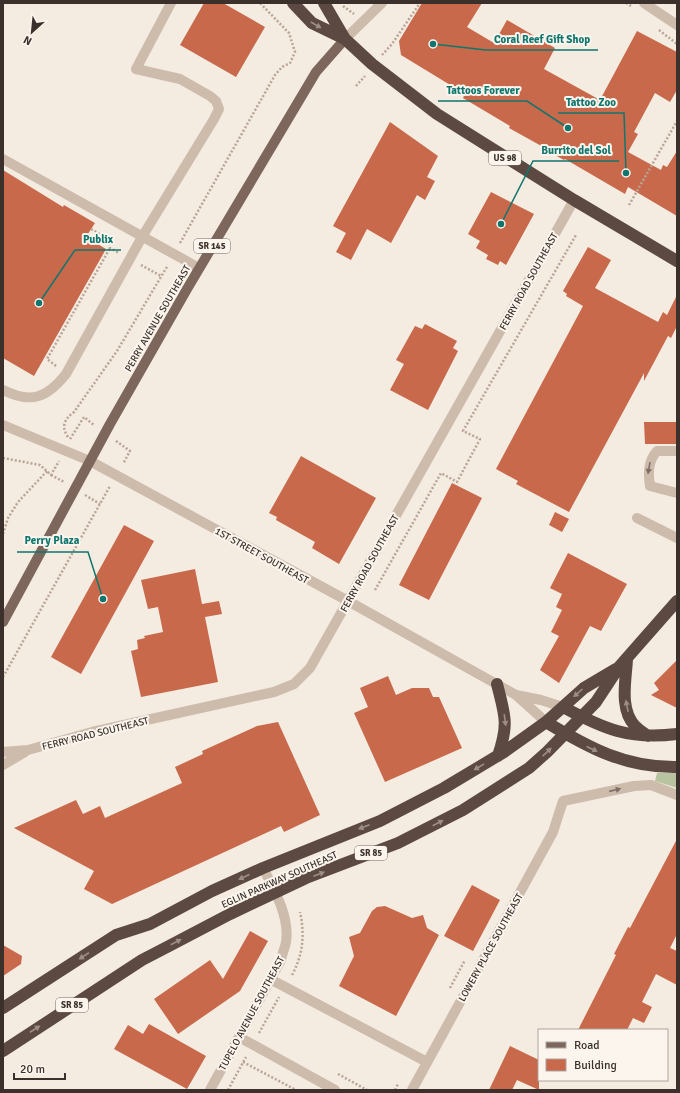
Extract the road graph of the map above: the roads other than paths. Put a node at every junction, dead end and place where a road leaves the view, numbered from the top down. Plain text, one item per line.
1 (171, 3) edge
2 (293, 3) edge
3 (324, 3) edge
4 (382, 3) edge
5 (644, 3) edge
6 (677, 24) edge
7 (345, 39) junction
8 (3, 159) edge
9 (574, 200) junction
10 (142, 237) junction
11 (677, 261) edge
12 (199, 268) junction
13 (3, 390) edge
14 (3, 425) edge
15 (677, 451) edge
16 (90, 461) junction
17 (677, 493) edge
18 (637, 518) dead end
19 (677, 538) edge
20 (348, 601) junction
21 (677, 601) edge
22 (3, 622) edge
23 (623, 663) junction
24 (496, 684) junction
25 (516, 695) junction
26 (563, 707) junction
27 (581, 717) junction
28 (546, 722) junction
29 (565, 734) junction
30 (677, 734) edge
31 (648, 736) junction
32 (28, 750) junction
33 (3, 752) edge
34 (498, 756) junction
35 (3, 765) edge
36 (677, 767) edge
37 (677, 795) edge
38 (263, 868) junction
39 (275, 893) junction
40 (270, 979) junction
41 (3, 1008) edge
42 (239, 1037) junction
43 (3, 1051) edge
44 (427, 1062) junction
45 (210, 1090) edge
46 (335, 1090) edge
47 (412, 1090) edge

1 - 10 street
2 -> 7 highway, US 98
3 - 7 highway, US 98
4 - 7 street, PERRY AVENUE SOUTHEAST
5 - 6 street
7 - 9 highway, US 98
7 - 12 main road, PERRY AVENUE SOUTHEAST / SR 145
8 - 10 street
9 - 11 highway, US 98
9 - 20 street, FERRY ROAD SOUTHEAST
10 - 12 street
10 - 13 street
12 - 16 main road, PERRY AVENUE SOUTHEAST / SR 145
14 - 16 street, 1ST STREET SOUTHEAST
15 -> 17 street
16 - 20 street, 1ST STREET SOUTHEAST
16 - 22 main road, PERRY AVENUE SOUTHEAST / SR 145
18 - 19 street
20 - 24 street, 1ST STREET SOUTHEAST
20 - 32 street, FERRY ROAD SOUTHEAST
21 - 23 highway, SR 85
23 -> 26 highway, EGLIN PARKWAY SOUTHEAST / SR 85
23 - 27 highway, EGLIN PARKWAY SOUTHEAST / SR 85
31 -> 23 highway
24 - 25 street, 1ST STREET SOUTHEAST
24 -> 34 highway
25 - 26 street
25 - 28 street
26 - 27 highway
26 - 28 highway, EGLIN PARKWAY SOUTHEAST / SR 85
27 - 29 highway, EGLIN PARKWAY SOUTHEAST / SR 85
27 - 31 highway
28 - 29 highway
28 - 34 highway, EGLIN PARKWAY SOUTHEAST / SR 85
29 -> 36 highway
39 -> 29 highway, EGLIN PARKWAY SOUTHEAST / SR 85
30 - 31 highway
32 - 33 street, FERRY ROAD SOUTHEAST
32 - 35 street, FERRY ROAD SOUTHEAST
34 -> 38 highway, EGLIN PARKWAY SOUTHEAST / SR 85
44 -> 37 street, LOWERY PLACE SOUTHEAST
38 - 39 street, TUPELO AVENUE SOUTHEAST
38 -> 41 highway, EGLIN PARKWAY SOUTHEAST / SR 85
39 - 40 street, TUPELO AVENUE SOUTHEAST
43 -> 39 highway, EGLIN PARKWAY SOUTHEAST / SR 85
40 - 42 street, TUPELO AVENUE SOUTHEAST
40 - 44 street
42 - 45 street, TUPELO AVENUE SOUTHEAST
42 - 46 street
44 - 47 street, LOWERY PLACE SOUTHEAST

